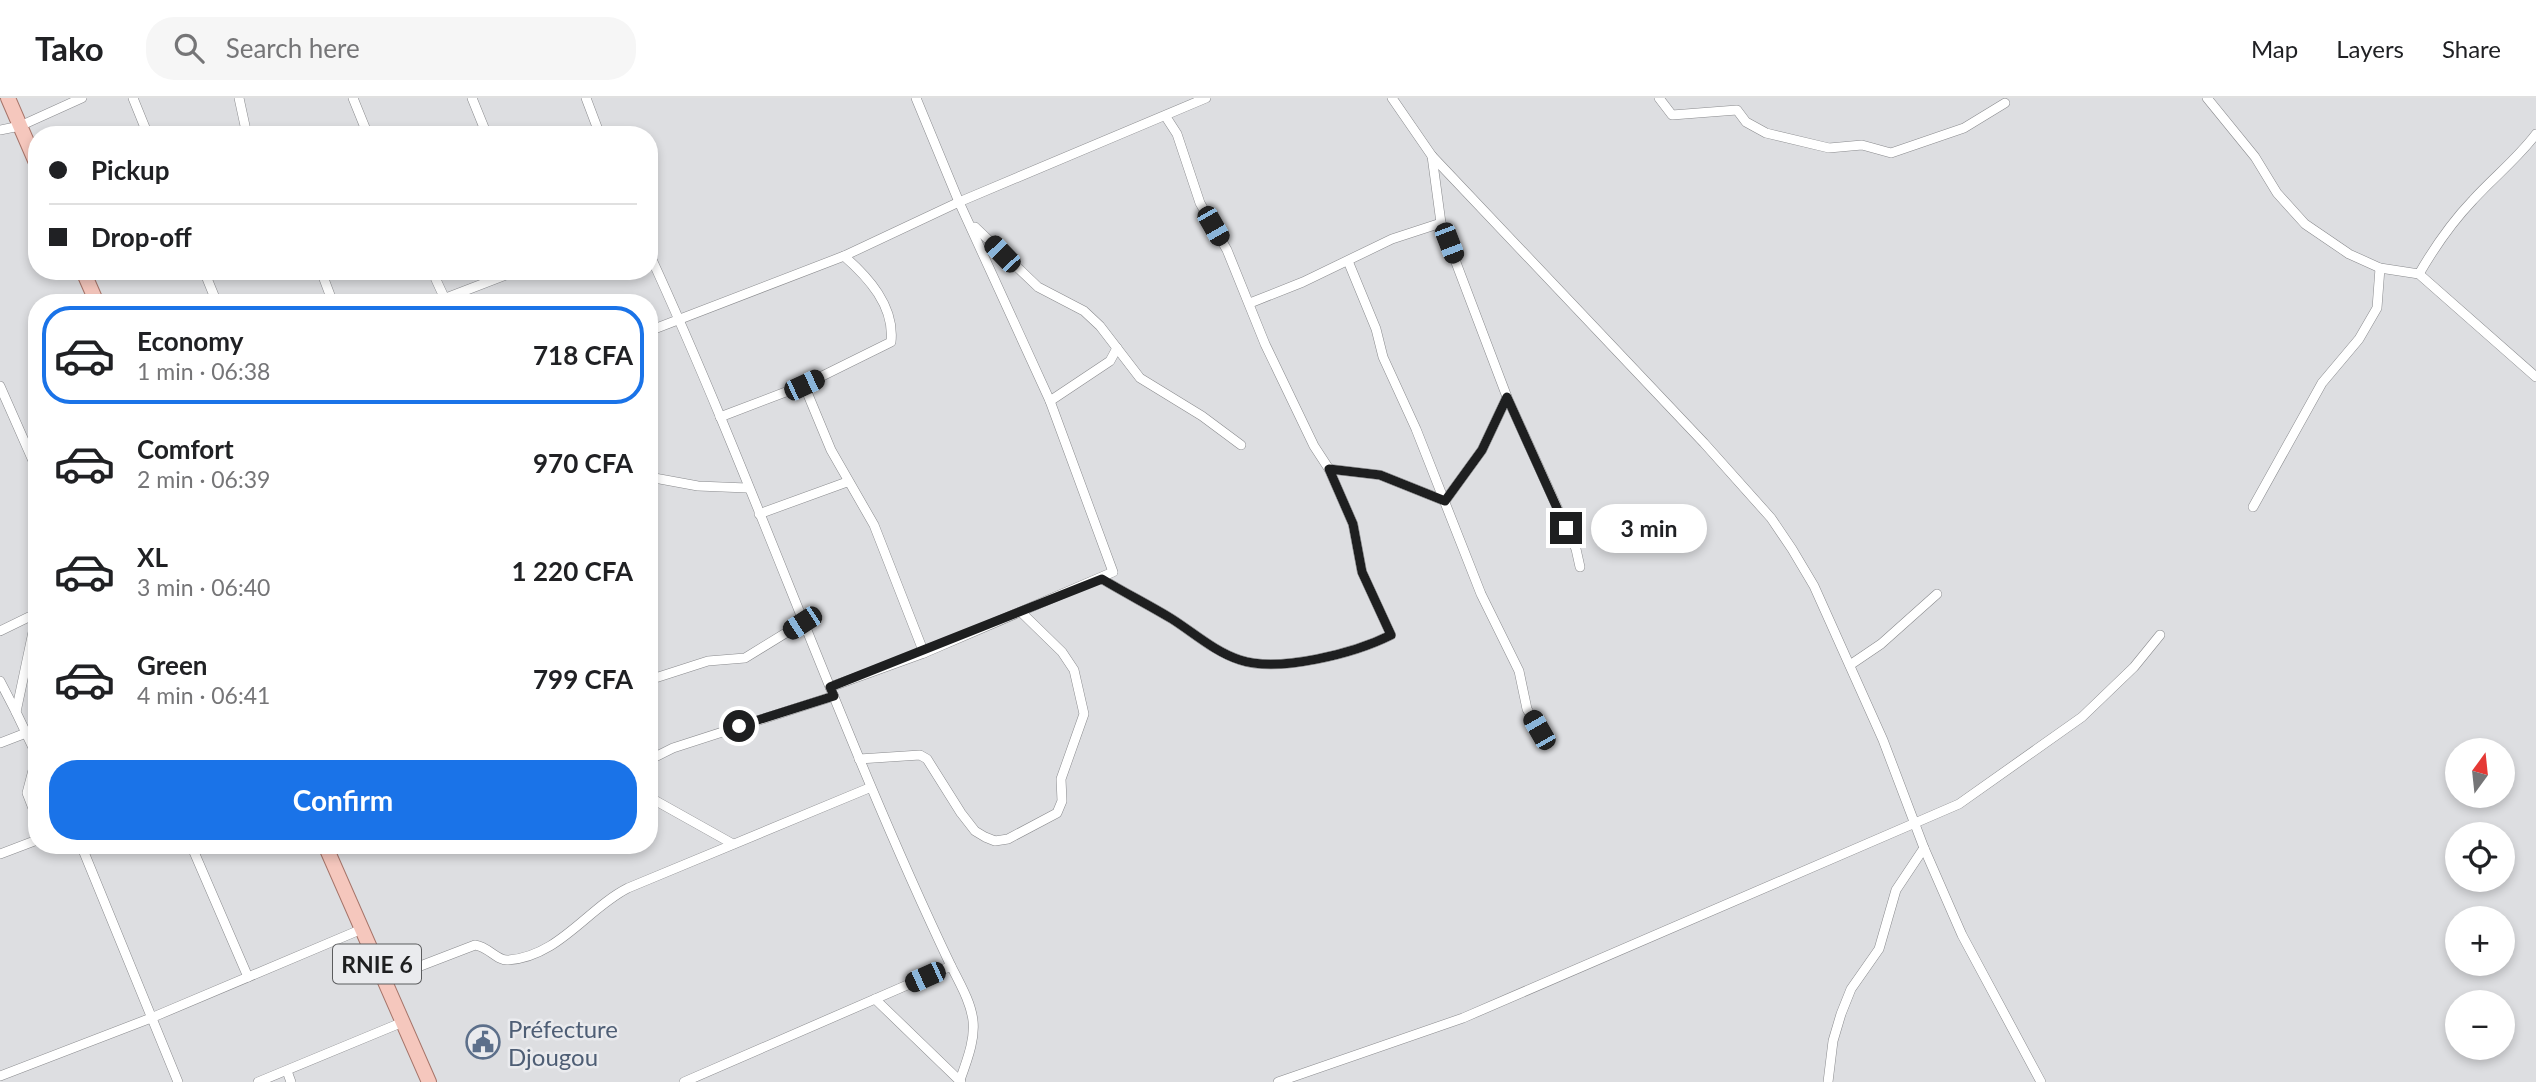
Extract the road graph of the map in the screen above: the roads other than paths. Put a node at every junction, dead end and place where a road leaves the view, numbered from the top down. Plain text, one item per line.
1 (8, 98) edge
2 (82, 98) edge
3 (133, 98) edge
4 (239, 98) edge
5 (353, 98) edge
6 (472, 98) edge
7 (586, 98) edge
8 (916, 98) edge
9 (1206, 98) edge
10 (1392, 98) edge
11 (1659, 98) edge
12 (2207, 98) edge
13 (2005, 103) dead end
14 (1166, 117) junction
15 (20, 126) junction
16 (144, 126) edge
17 (245, 126) edge
18 (364, 126) edge
19 (483, 126) edge
20 (597, 126) edge
21 (0, 130) edge
22 (2536, 134) edge
23 (28, 144) edge
24 (1432, 156) junction
25 (959, 202) junction
26 (969, 220) junction
27 (1441, 223) junction
28 (844, 256) junction
29 (1348, 261) junction
30 (2380, 268) junction
31 (658, 272) edge
32 (2419, 274) junction
33 (491, 280) edge
34 (452, 294) edge
35 (1250, 303) junction
36 (679, 317) junction
37 (658, 327) edge
38 (1118, 348) junction
39 (2536, 377) edge
40 (804, 385) junction
41 (0, 386) edge
42 (1507, 397) junction
43 (1050, 401) junction
44 (720, 417) junction
45 (1241, 445) dead end
46 (28, 449) edge
47 (1329, 469) junction
48 (658, 479) edge
49 (847, 482) junction
50 (747, 488) junction
51 (1445, 501) junction
52 (2253, 507) dead end
53 (759, 514) junction
54 (1580, 567) dead end
55 (1102, 579) junction
56 (1937, 594) dead end
57 (1022, 612) junction
58 (28, 617) edge
59 (802, 623) junction
60 (0, 631) edge
61 (2160, 635) dead end
62 (924, 653) junction
63 (28, 655) edge
64 (1850, 665) junction
65 (658, 677) edge
66 (0, 681) edge
67 (832, 692) junction
68 (16, 712) junction
69 (1539, 730) dead end
70 (26, 733) junction
71 (28, 737) edge
72 (0, 743) edge
73 (658, 756) edge
74 (859, 759) junction
75 (869, 788) junction
76 (658, 802) edge
77 (1916, 822) junction
78 (28, 843) edge
79 (733, 844) junction
80 (1924, 848) junction
81 (0, 853) edge
82 (85, 854) edge
83 (195, 854) edge
84 (329, 854) edge
85 (362, 929) junction
86 (951, 966) junction
87 (248, 977) junction
88 (384, 980) junction
89 (875, 999) junction
90 (151, 1018) junction
91 (403, 1023) junction
92 (287, 1071) junction
93 (0, 1076) edge
94 (961, 1081) edge
95 (178, 1082) edge
96 (258, 1082) edge
97 (291, 1082) edge
98 (429, 1082) edge
99 (684, 1082) edge
100 (1278, 1082) edge
101 (1828, 1082) edge
102 (2041, 1082) edge

1 - 15 main road
2 - 15 street
3 - 16 street
4 - 17 street
5 - 18 street
6 - 19 street
7 - 20 street
8 - 25 street
9 - 14 street
10 - 24 street
11 - 13 street
12 - 30 street
14 - 25 street
14 - 35 street
15 - 21 street
15 - 23 main road
22 - 32 street
24 - 27 street
24 - 64 street
25 - 26 street
25 - 28 street
26 - 38 street
26 - 43 street
27 - 29 street
27 - 42 street
28 - 36 street
28 - 40 street
29 - 35 street
29 - 51 street
30 - 32 street
30 - 52 street
31 - 36 street
32 - 39 street
33 - 34 street
35 - 47 street
36 - 37 street
36 - 44 street
38 - 43 street
38 - 45 street
40 - 44 street
40 - 49 street
41 - 46 street
42 - 51 street
42 - 54 street
43 - 55 street
44 - 50 street
47 - 51 street
47 - 55 street
48 - 50 street
49 - 53 street
49 - 62 street
50 - 53 street
51 - 69 street
53 - 59 street
55 - 57 street
56 - 64 street
57 - 62 street
57 - 74 street
58 - 60 street
59 - 65 street
59 - 67 street
61 - 77 street
62 - 67 street
63 - 68 street
64 - 77 street
66 - 68 street
67 - 73 street
67 - 74 street
68 - 70 street
70 - 71 street
70 - 72 street
74 - 75 street
75 - 79 street
75 - 86 street
76 - 79 street
77 - 80 street
77 - 100 street
78 - 81 street
79 - 88 street
80 - 101 street
80 - 102 street
82 - 90 street
83 - 87 street
84 - 85 main road, RNIE 6
85 - 87 street
85 - 88 main road, RNIE 6
86 - 89 street
86 - 94 street
87 - 90 street
88 - 91 main road, RNIE 6
89 - 94 street
89 - 99 street
90 - 93 street
90 - 95 street
91 - 92 street
91 - 98 main road, RNIE 6
92 - 96 street
92 - 97 street

